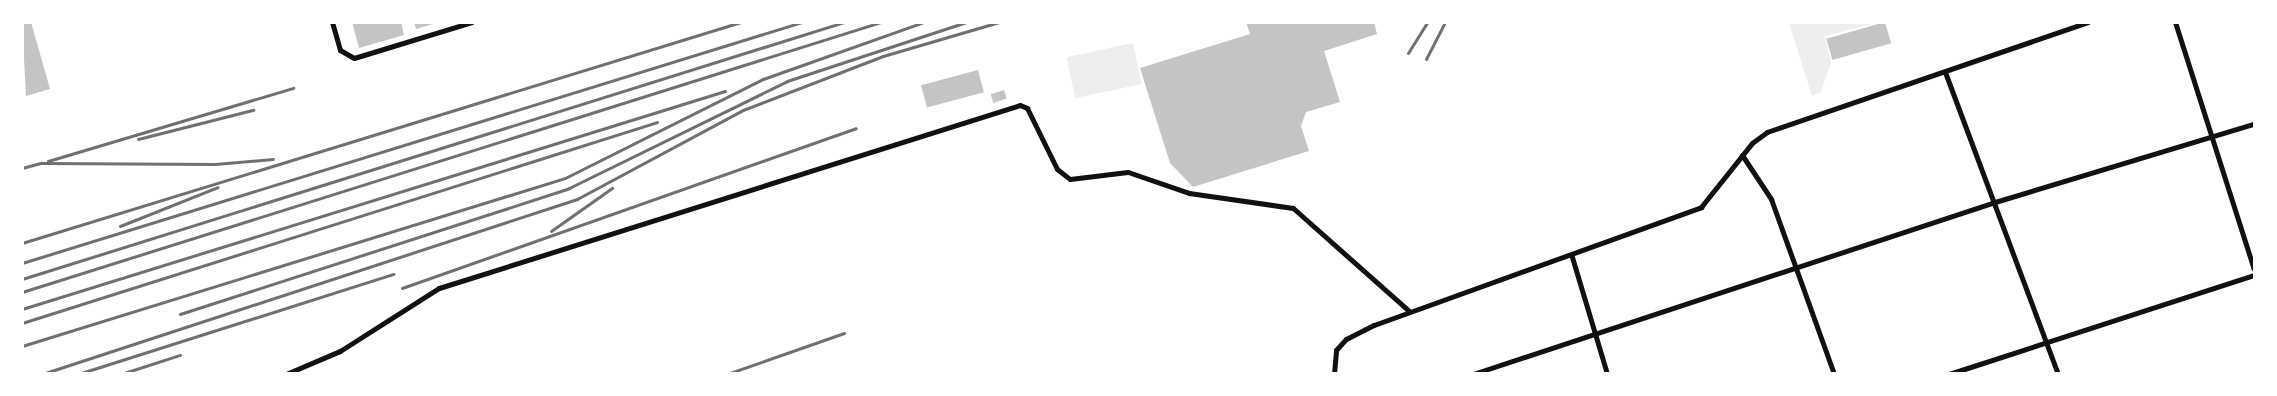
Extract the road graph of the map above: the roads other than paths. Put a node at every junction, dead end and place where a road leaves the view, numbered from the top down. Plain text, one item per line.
1 (332, 22) edge
2 (472, 22) edge
3 (2088, 22) edge
4 (2175, 22) edge
5 (1945, 72) junction
6 (2254, 124) edge
7 (2210, 136) junction
8 (1742, 155) junction
9 (1995, 202) junction
10 (1572, 257) junction
11 (1797, 266) junction
12 (2254, 269) edge
13 (2254, 275) edge
14 (1409, 311) junction
15 (1596, 334) junction
16 (2047, 341) junction
17 (286, 374) edge
18 (1334, 374) edge
19 (1473, 374) edge
20 (1607, 374) edge
21 (1834, 374) edge
22 (1949, 374) edge
23 (2058, 374) edge

1 - 2 street
3 - 5 street
4 - 7 street
5 - 8 street
5 - 9 street
6 - 7 street
7 - 9 street
7 - 12 street
8 - 10 street
8 - 11 street
9 - 11 street
9 - 16 street
10 - 14 street
10 - 15 street
11 - 15 street
11 - 21 street
13 - 16 street
14 - 17 street
14 - 18 street
15 - 19 street
15 - 20 street
16 - 22 street
16 - 23 street

